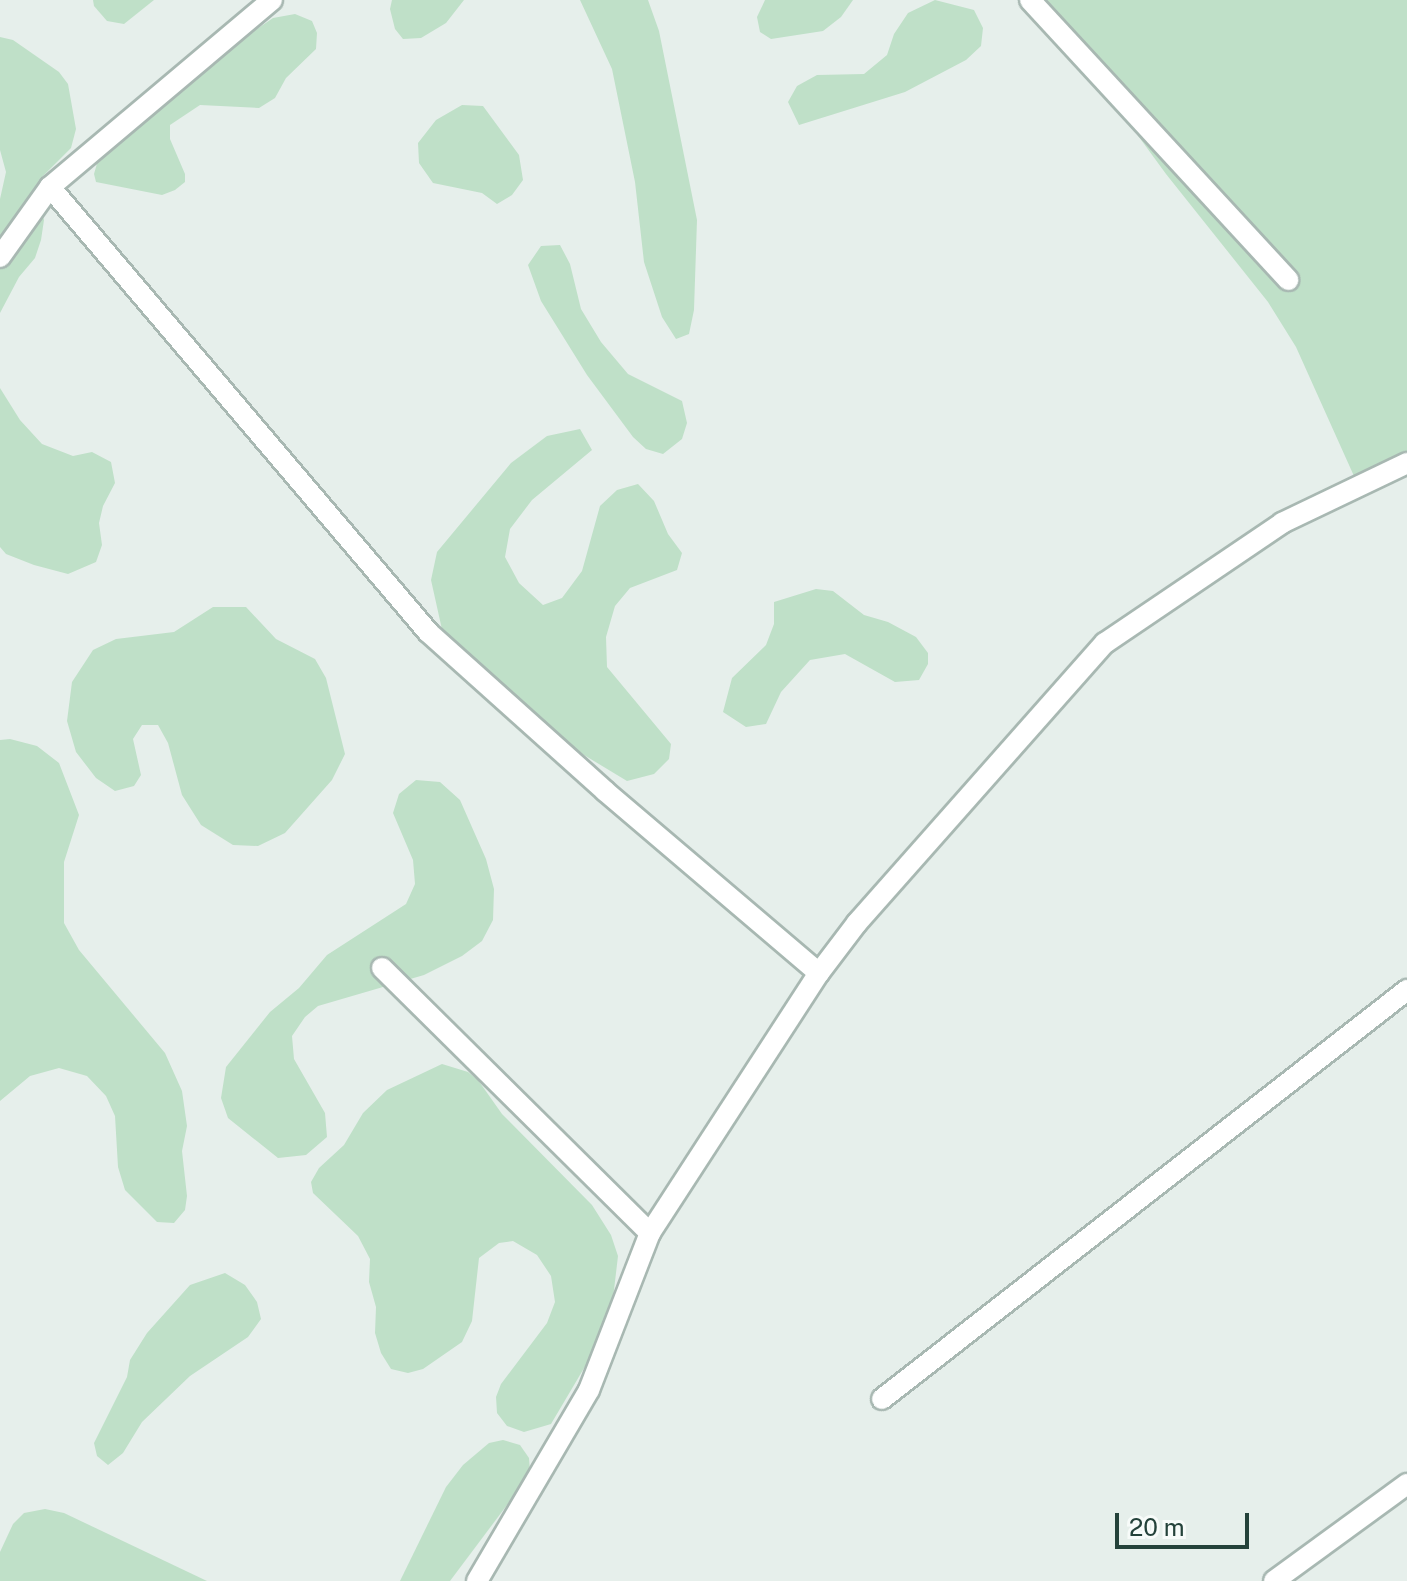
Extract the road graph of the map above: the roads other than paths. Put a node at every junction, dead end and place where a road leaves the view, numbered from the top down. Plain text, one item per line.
1 (272, 0) edge
2 (1030, 0) edge
3 (50, 187) junction
4 (0, 257) edge
5 (1288, 280) dead end
6 (1407, 463) edge
7 (382, 968) dead end
8 (819, 973) junction
9 (1407, 990) edge
10 (650, 1233) junction
11 (882, 1399) dead end
12 (1407, 1484) edge
13 (477, 1581) edge
14 (1274, 1581) edge

1 - 3 lane
2 - 5 lane
3 - 4 lane
3 - 8 lane
6 - 8 lane
7 - 10 lane
8 - 10 lane
9 - 11 lane
10 - 13 lane
12 - 14 lane

